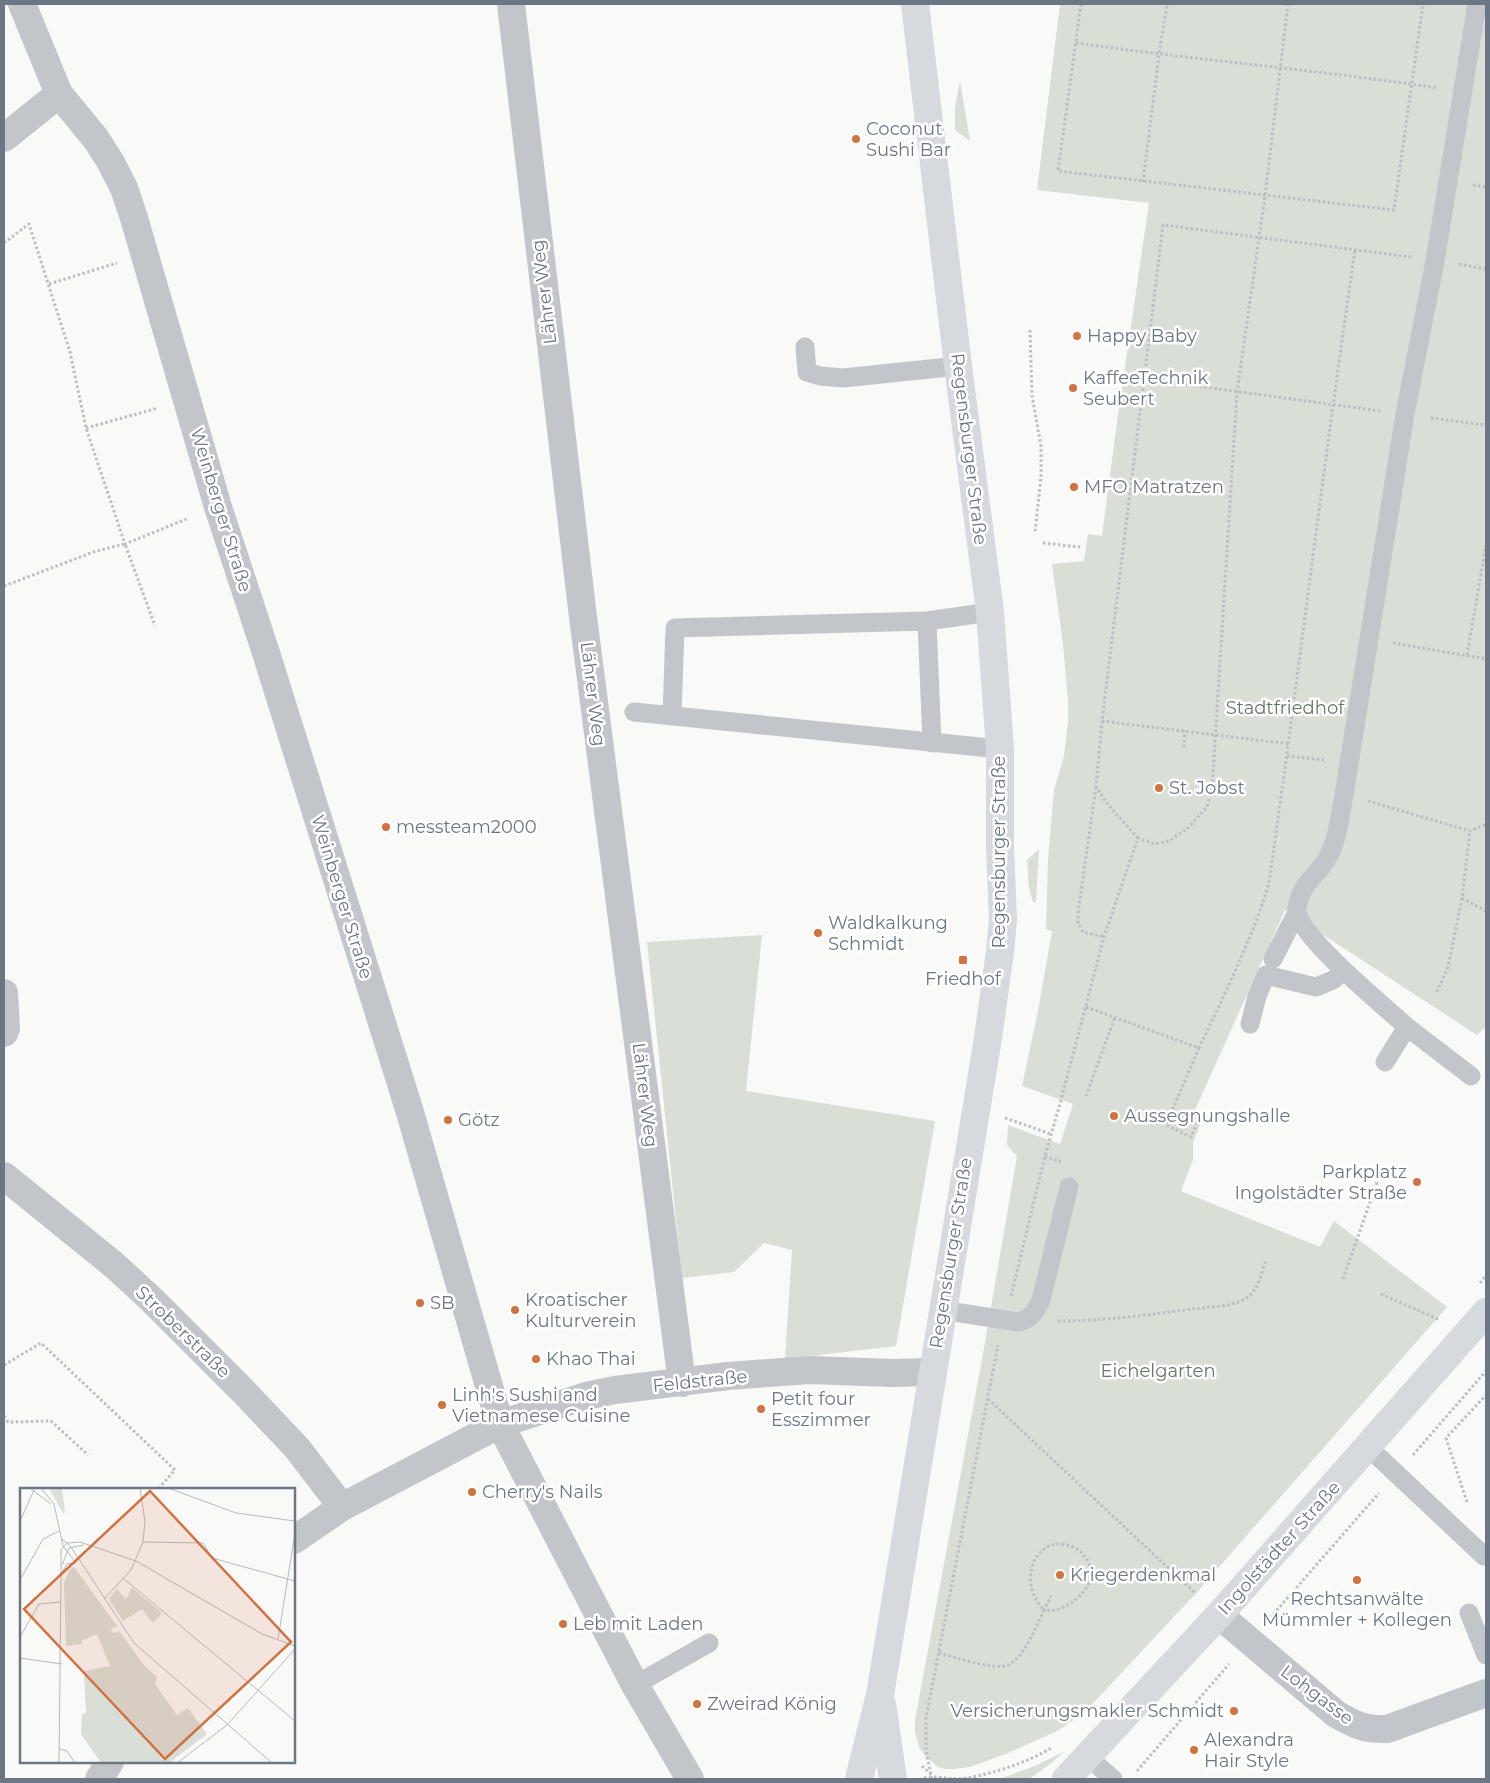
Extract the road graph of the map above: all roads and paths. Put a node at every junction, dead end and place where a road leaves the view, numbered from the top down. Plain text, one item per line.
1 (22, 4) edge
2 (511, 4) edge
3 (915, 4) edge
4 (1081, 4) edge
5 (1167, 4) edge
6 (1288, 4) edge
7 (1423, 4) edge
8 (1477, 4) edge
9 (1076, 43) junction
10 (1159, 55) junction
11 (1279, 68) junction
12 (1411, 84) junction
13 (1462, 91) junction
14 (59, 94) junction
15 (4, 138) edge
16 (1143, 182) junction
17 (1265, 196) junction
18 (1258, 238) junction
19 (4, 243) edge
20 (1355, 250) junction
21 (146, 255) junction
22 (1435, 261) junction
23 (1486, 268) edge
24 (48, 284) junction
25 (1030, 330) dead end
26 (805, 347) dead end
27 (958, 366) junction
28 (1145, 379) junction
29 (1238, 392) junction
30 (186, 400) junction
31 (1332, 405) junction
32 (1405, 414) junction
33 (1486, 425) edge
34 (86, 428) junction
35 (218, 507) junction
36 (1035, 532) dead end
37 (1043, 542) dead end
38 (125, 544) junction
39 (1486, 545) edge
40 (1080, 547) dead end
41 (4, 586) edge
42 (990, 612) junction
43 (927, 621) junction
44 (155, 626) dead end
45 (1369, 638) junction
46 (1467, 655) junction
47 (1486, 659) edge
48 (634, 712) dead end
49 (672, 716) junction
50 (1102, 721) junction
51 (1185, 732) junction
52 (1215, 735) junction
53 (932, 743) junction
54 (1289, 744) junction
55 (1184, 747) dead end
56 (1000, 749) junction
57 (1287, 756) junction
58 (1350, 762) junction
59 (1096, 787) junction
60 (1344, 794) junction
61 (1486, 824) edge
62 (1470, 831) junction
63 (1138, 838) junction
64 (1462, 898) junction
65 (1486, 911) edge
66 (1297, 912) junction
67 (1104, 937) junction
68 (1272, 959) dead end
69 (1344, 971) junction
70 (1437, 992) dead end
71 (4, 993) edge
72 (1086, 1007) junction
73 (1115, 1017) junction
74 (1250, 1024) dead end
75 (1407, 1027) junction
76 (4, 1033) edge
77 (1199, 1048) junction
78 (1385, 1062) dead end
79 (1471, 1076) dead end
80 (1086, 1096) dead end
81 (975, 1108) junction
82 (1199, 1118) dead end
83 (1051, 1134) junction
84 (1382, 1168) dead end
85 (4, 1176) edge
86 (1069, 1187) dead end
87 (1266, 1260) dead end
88 (1343, 1279) dead end
89 (1381, 1294) dead end
90 (942, 1310) junction
91 (1486, 1312) edge
92 (1032, 1316) junction
93 (1002, 1320) junction
94 (1467, 1332) junction
95 (4, 1365) edge
96 (1486, 1371) edge
97 (932, 1372) junction
98 (682, 1383) junction
99 (1486, 1395) edge
100 (988, 1399) junction
101 (4, 1416) edge
102 (500, 1424) junction
103 (1368, 1447) junction
104 (88, 1455) dead end
105 (1397, 1474) junction
106 (159, 1488) edge
107 (342, 1507) junction
108 (1470, 1511) dead end
109 (295, 1539) edge
110 (1484, 1556) dead end
111 (1051, 1596) dead end
112 (1044, 1610) junction
113 (1469, 1613) dead end
114 (1219, 1615) junction
115 (1249, 1641) junction
116 (709, 1644) dead end
117 (939, 1653) junction
118 (1486, 1654) edge
119 (635, 1685) junction
120 (1486, 1694) edge
121 (880, 1695) junction
122 (1087, 1756) junction
123 (109, 1763) edge
124 (1135, 1774) dead end
125 (895, 1777) edge
126 (932, 1777) edge
127 (99, 1779) edge
128 (690, 1779) edge
129 (859, 1779) edge
130 (921, 1779) edge
131 (1066, 1779) edge
132 (1113, 1779) edge

1 - 14 street, Weinberger Straße
2 - 98 street, Lährer Weg
3 - 27 main road, Regensburger Straße
4 - 9 path
5 - 10 path
6 - 11 path
7 - 12 path
8 - 13 lane
9 - 10 path
9 - 16 path
10 - 11 path
10 - 16 path
11 - 12 path
11 - 17 path
12 - 13 path
12 - 17 path
13 - 22 lane
14 - 15 street
14 - 21 street, Weinberger Straße
16 - 17 path
17 - 18 path
18 - 20 path
18 - 28 path
18 - 29 path
19 - 24 path
20 - 22 path
20 - 31 path
21 - 24 path
21 - 30 street, Weinberger Straße
22 - 23 path
22 - 32 lane
24 - 34 path
25 - 36 path
26 - 27 lane
27 - 42 main road, Regensburger Straße
28 - 29 path
28 - 50 path
29 - 31 path
29 - 52 path
30 - 34 path
30 - 35 street, Weinberger Straße
31 - 32 path
31 - 54 path
32 - 33 path
32 - 45 lane
34 - 38 path
35 - 38 path
35 - 102 street, Weinberger Straße
37 - 40 path
38 - 41 path
38 - 44 path
39 - 46 path
42 - 43 lane
42 - 56 main road, Regensburger Straße
43 - 49 lane
43 - 53 lane
45 - 46 path
45 - 58 lane
46 - 47 path
48 - 49 lane
49 - 53 lane
50 - 51 path
50 - 59 path
51 - 52 path
51 - 55 path
52 - 54 path
52 - 63 path
53 - 56 lane
54 - 57 path
56 - 81 main road, Regensburger Straße
57 - 58 path
57 - 77 path
58 - 60 lane
59 - 63 path
59 - 67 path
60 - 62 path
60 - 66 lane
61 - 62 path
62 - 64 path
63 - 67 path
64 - 65 path
64 - 70 path
66 - 68 lane
66 - 69 lane
67 - 72 path
69 - 74 lane
69 - 75 lane
71 - 76 street
72 - 73 path
72 - 83 path
73 - 77 path
73 - 80 path
75 - 78 lane
75 - 79 lane
77 - 82 path
81 - 83 path
81 - 90 main road, Regensburger Straße
83 - 93 path
84 - 88 path
85 - 107 street, Stroberstraße
86 - 92 lane
87 - 92 path
89 - 94 path
90 - 93 lane
90 - 97 main road, Regensburger Straße
91 - 94 main road, Ingolstädter Straße
92 - 93 lane
93 - 100 path
94 - 103 main road, Ingolstädter Straße
95 - 106 path
96 - 105 path
97 - 98 street, Feldstraße
97 - 121 main road, Regensburger Straße
98 - 102 street, Feldstraße
99 - 108 path
100 - 114 path
100 - 117 path
101 - 104 path
102 - 107 street, Feldstraße
102 - 119 street, Weinberger Straße
103 - 105 lane
103 - 114 main road, Ingolstädter Straße
105 - 110 lane
105 - 115 path
107 - 109 street, Feldstraße
111 - 112 path
112 - 112 path
112 - 117 path
113 - 118 lane
114 - 115 street, Lohgasse
114 - 122 main road, Ingolstädter Straße
115 - 120 street, Lohgasse
115 - 124 path
116 - 119 lane
117 - 126 path
119 - 128 street, Weinberger Straße
121 - 125 main road, Regensburger Straße
121 - 129 main road, Regensburger Straße
122 - 131 main road, Ingolstädter Straße
122 - 132 lane
123 - 127 street
126 - 130 path

